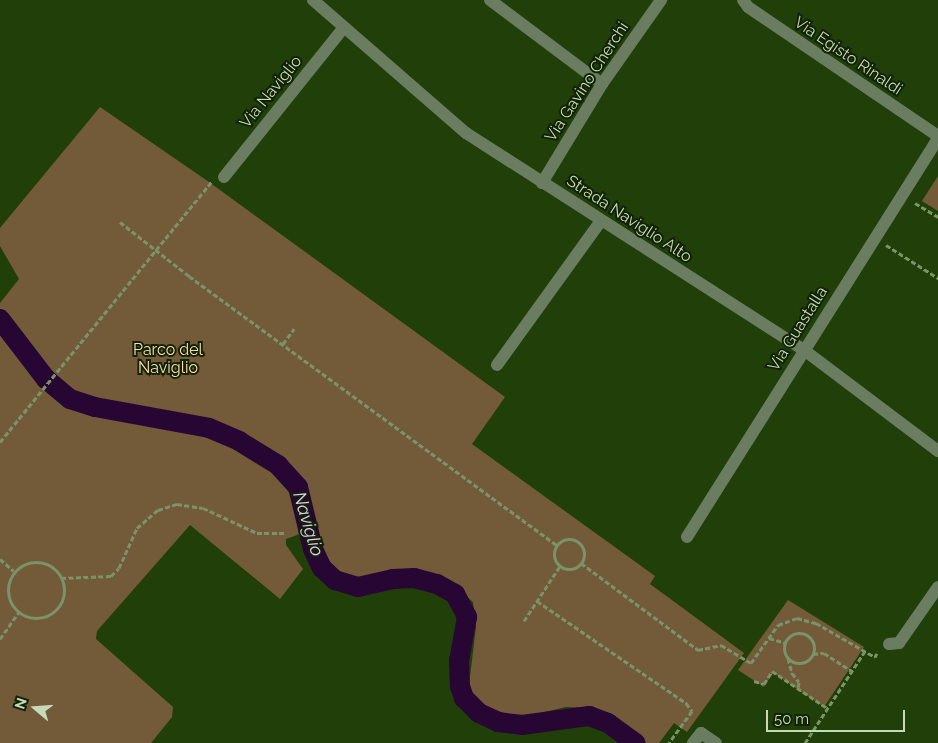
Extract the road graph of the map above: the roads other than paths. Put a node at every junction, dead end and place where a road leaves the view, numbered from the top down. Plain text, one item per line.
1 (490, 0) edge
2 (661, 0) edge
3 (743, 0) edge
4 (316, 1) edge
5 (344, 27) junction
6 (602, 84) junction
7 (938, 138) edge
8 (224, 177) road end
9 (542, 183) junction
10 (601, 221) junction
11 (804, 350) junction
12 (497, 365) dead end
13 (938, 452) edge
14 (687, 537) dead end
15 (938, 588) edge
16 (889, 644) road end
17 (693, 743) edge
18 (716, 743) edge

1 - 6 street
2 - 6 street, Via Gavino Cherchi
3 - 7 street, Via Egisto Rinaldi
4 - 5 street, Strada Naviglio Alto
5 - 8 street, Via Naviglio
5 - 9 street, Strada Naviglio Alto
6 - 9 street, Via Gavino Cherchi
7 - 11 street, Via Guastalla
9 - 10 street, Strada Naviglio Alto
10 - 11 street, Strada Naviglio Alto
10 - 12 street
11 - 13 street, Strada Naviglio Alto
11 - 14 street, Via Guastalla
15 - 16 street
17 - 18 street

